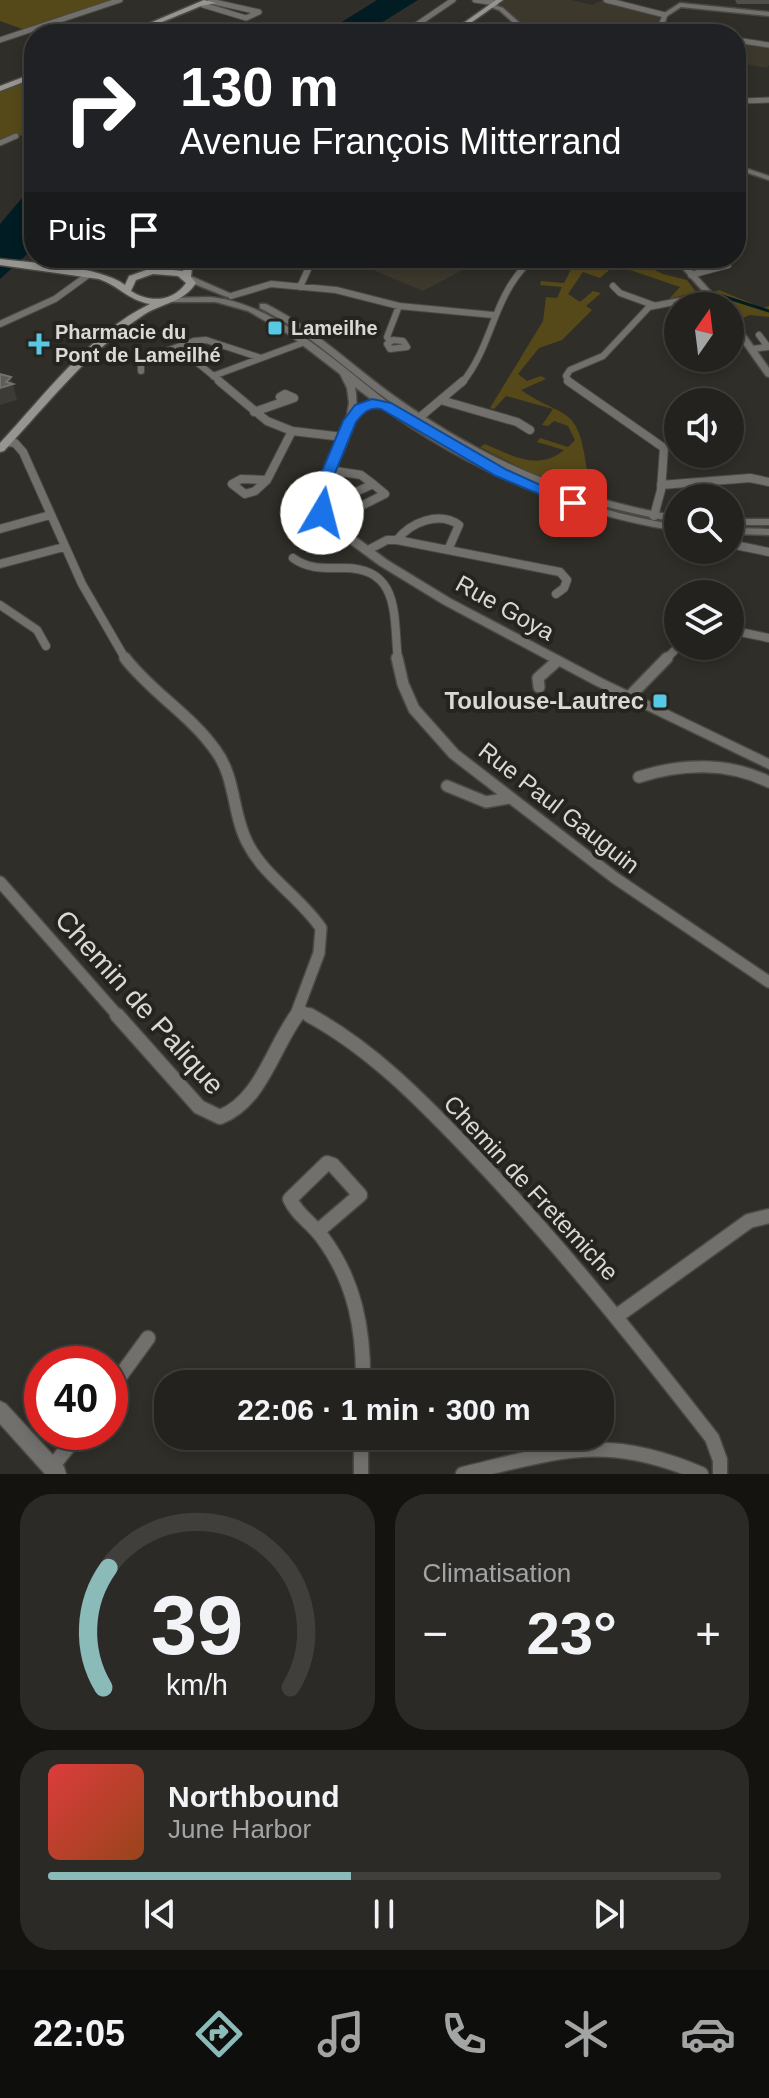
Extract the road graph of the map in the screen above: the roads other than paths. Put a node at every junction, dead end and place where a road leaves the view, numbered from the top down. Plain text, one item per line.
1 (120, 0) edge
2 (453, 0) edge
3 (475, 0) edge
4 (606, 0) edge
5 (211, 2) edge
6 (496, 3) edge
7 (769, 14) edge
8 (665, 15) junction
9 (48, 24) edge
10 (153, 24) edge
11 (160, 24) edge
12 (418, 24) edge
13 (466, 24) edge
14 (518, 24) edge
15 (662, 24) edge
16 (24, 32) edge
17 (0, 40) edge
18 (746, 42) edge
19 (769, 45) edge
20 (24, 77) edge
21 (0, 87) edge
22 (769, 100) edge
23 (746, 101) edge
24 (16, 136) dead end
25 (0, 143) edge
26 (746, 170) edge
27 (769, 178) edge
28 (0, 262) edge
29 (24, 265) edge
30 (48, 268) edge
31 (158, 268) edge
32 (189, 268) edge
33 (309, 268) edge
34 (523, 268) edge
35 (685, 268) edge
36 (717, 268) edge
37 (64, 270) junction
38 (148, 272) junction
39 (88, 275) junction
40 (691, 275) junction
41 (189, 278) junction
42 (613, 286) dead end
43 (300, 287) junction
44 (128, 292) junction
45 (706, 292) edge
46 (231, 296) junction
47 (168, 300) junction
48 (664, 303) edge
49 (653, 305) junction
50 (399, 306) junction
51 (493, 315) junction
52 (0, 324) edge
53 (121, 324) junction
54 (759, 335) dead end
55 (744, 338) edge
56 (390, 341) dead end
57 (302, 343) junction
58 (178, 347) junction
59 (752, 349) junction
60 (261, 358) junction
61 (141, 371) dead end
62 (344, 374) junction
63 (769, 374) edge
64 (213, 376) junction
65 (355, 397) junction
66 (379, 397) junction
67 (444, 401) junction
68 (302, 404) dead end
69 (254, 412) junction
70 (417, 420) junction
71 (350, 421) junction
72 (530, 430) dead end
73 (292, 431) junction
74 (343, 437) junction
75 (7, 445) edge
76 (329, 470) junction
77 (268, 480) dead end
78 (769, 482) edge
79 (373, 484) junction
80 (661, 485) junction
81 (50, 515) junction
82 (654, 516) junction
83 (664, 517) edge
84 (744, 522) edge
85 (769, 522) edge
86 (664, 526) edge
87 (0, 529) edge
88 (744, 531) edge
89 (769, 532) edge
90 (397, 540) junction
91 (64, 547) junction
92 (744, 547) edge
93 (368, 550) junction
94 (448, 550) junction
95 (769, 552) edge
96 (293, 558) dead end
97 (0, 564) edge
98 (388, 564) junction
99 (373, 574) junction
100 (556, 594) dead end
101 (0, 605) edge
102 (744, 633) edge
103 (769, 638) edge
104 (46, 646) dead end
105 (665, 660) edge
106 (557, 661) junction
107 (539, 687) dead end
108 (629, 697) junction
109 (769, 764) edge
110 (639, 777) dead end
111 (768, 780) edge
112 (447, 786) dead end
113 (509, 798) junction
114 (0, 882) edge
115 (769, 982) edge
116 (300, 1010) junction
117 (769, 1216) edge
118 (318, 1231) junction
119 (617, 1316) junction
120 (148, 1338) dead end
121 (128, 1365) edge
122 (363, 1370) edge
123 (0, 1410) edge
124 (68, 1450) edge
125 (361, 1450) edge
126 (515, 1468) edge
127 (54, 1470) edge
128 (361, 1474) edge
129 (463, 1474) edge
130 (701, 1474) edge
131 (720, 1474) edge

1 - 9 street
2 - 12 street
3 - 6 street
4 - 8 street
5 - 5 street
5 - 10 main road
5 - 11 main road
6 - 13 main road
6 - 14 street
7 - 8 street
8 - 15 street
16 - 17 street
18 - 19 street
20 - 21 main road
22 - 23 street
24 - 25 street
26 - 27 street
28 - 29 main road
30 - 37 main road
31 - 38 main road
32 - 41 main road
33 - 43 street
34 - 51 street
35 - 40 street
36 - 40 street
37 - 38 main road
37 - 39 main road
38 - 41 main road
38 - 44 main road
39 - 44 main road
39 - 52 street
40 - 45 street
41 - 46 street
41 - 47 main road
42 - 49 street
43 - 46 street
43 - 50 street
44 - 47 main road
44 - 53 main road
46 - 66 street
47 - 53 main road
47 - 57 street
48 - 49 street
49 - 80 street
50 - 51 street
50 - 56 street
51 - 67 street
53 - 75 main road
54 - 59 street
55 - 59 street
57 - 60 street
57 - 62 street
58 - 60 street
58 - 61 street
58 - 64 street
59 - 63 street
60 - 64 street
62 - 65 street
62 - 66 street
64 - 69 street
65 - 66 street
65 - 71 street, Rue Goya
66 - 70 street
66 - 71 street, Rue Goya
67 - 70 street
67 - 72 street
68 - 69 street
69 - 73 street
70 - 82 street
70 - 86 street
71 - 74 street, Rue Goya
73 - 74 street
73 - 77 street
74 - 76 street, Rue Goya
75 - 81 street
76 - 79 street
76 - 93 street, Rue Goya
78 - 80 street
79 - 79 street
80 - 82 street
81 - 87 street
81 - 91 street
82 - 83 street
84 - 85 street
88 - 89 street
90 - 93 street
90 - 94 street
90 - 94 street
91 - 97 street
91 - 116 street
92 - 95 street
93 - 98 street, Rue Goya
94 - 100 street
96 - 99 street
98 - 99 street
98 - 106 street, Rue Goya
99 - 113 street, Rue Paul Gauguin
101 - 104 street
102 - 103 street
105 - 108 street
106 - 107 street
106 - 108 street, Rue Goya
108 - 109 street, Rue Goya
110 - 111 street
112 - 113 street
113 - 115 street, Rue Paul Gauguin
114 - 116 street, Chemin de Palique
116 - 119 street, Chemin de Fretemiche
117 - 119 street
118 - 118 street
118 - 122 street
119 - 131 street, Chemin de Fretemiche
120 - 121 street
123 - 127 street
124 - 127 street
125 - 128 street
126 - 129 street
126 - 130 street

